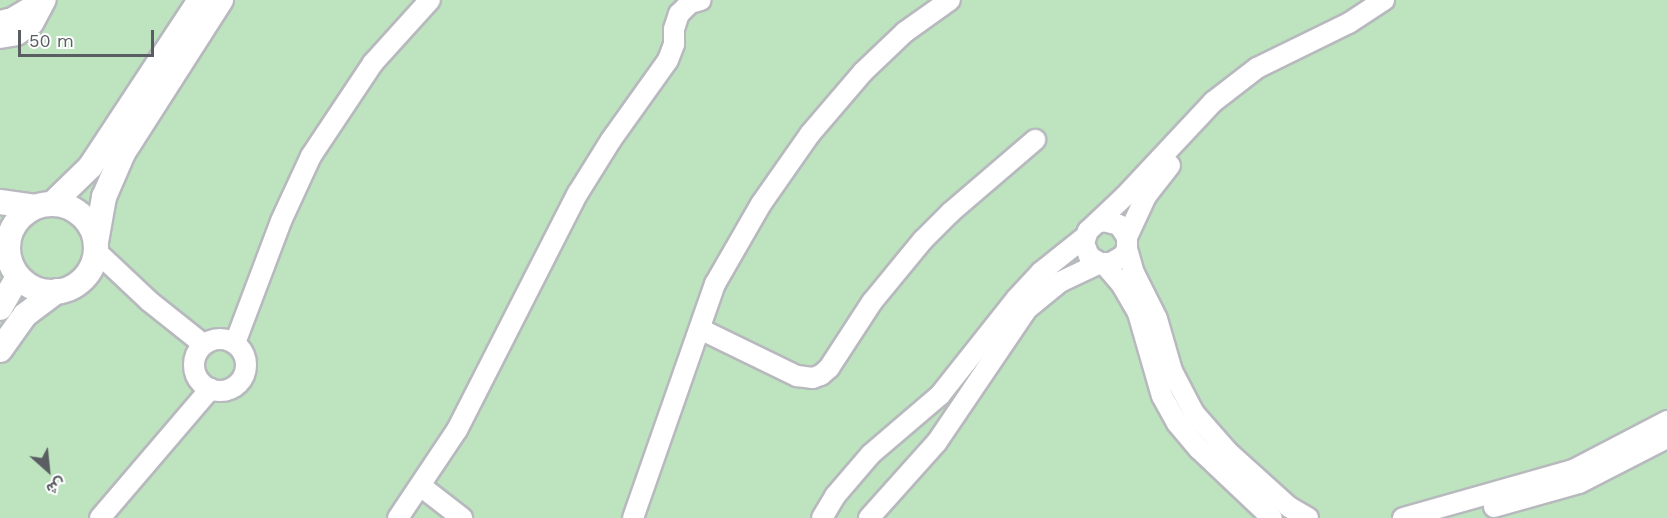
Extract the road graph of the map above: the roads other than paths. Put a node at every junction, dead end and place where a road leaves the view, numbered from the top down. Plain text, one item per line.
1 (44, 0) edge
2 (200, 0) edge
3 (221, 0) edge
4 (430, 0) edge
5 (700, 0) edge
6 (950, 0) edge
7 (1384, 0) edge
8 (1402, 0) edge
9 (0, 21) edge
10 (0, 38) edge
11 (1035, 140) dead end
12 (0, 201) edge
13 (44, 205) junction
14 (1091, 230) junction
15 (4, 242) edge
16 (1127, 243) junction
17 (96, 246) junction
18 (1102, 264) junction
19 (18, 277) junction
20 (57, 291) junction
21 (0, 308) edge
22 (700, 329) junction
23 (203, 344) junction
24 (235, 344) junction
25 (0, 350) edge
26 (210, 389) junction
27 (1667, 421) edge
28 (1667, 438) edge
29 (422, 487) junction
30 (1425, 515) edge
31 (100, 518) edge
32 (399, 518) edge
33 (462, 518) edge
34 (633, 518) edge
35 (822, 518) edge
36 (869, 518) edge
37 (1272, 518) edge
38 (1308, 518) edge
39 (1404, 518) edge
40 (1448, 518) edge

1 - 9 street
1 - 10 street
2 - 13 street
3 - 17 street
4 - 24 street
5 - 29 street
6 - 22 street
7 - 14 street
8 - 16 street
11 - 22 street
12 - 13 street
13 - 15 street
13 - 17 street
14 - 16 street
14 - 18 street
14 - 35 street
15 - 19 street
16 - 18 street
16 - 38 street
17 - 20 street
17 - 23 street
18 - 36 street
18 - 37 street
19 - 20 street
19 - 21 street
20 - 25 street
22 - 34 street
23 - 24 street
23 - 26 street
24 - 26 street
26 - 31 street
27 - 30 street
28 - 40 street
29 - 32 street
29 - 33 street
30 - 39 street

